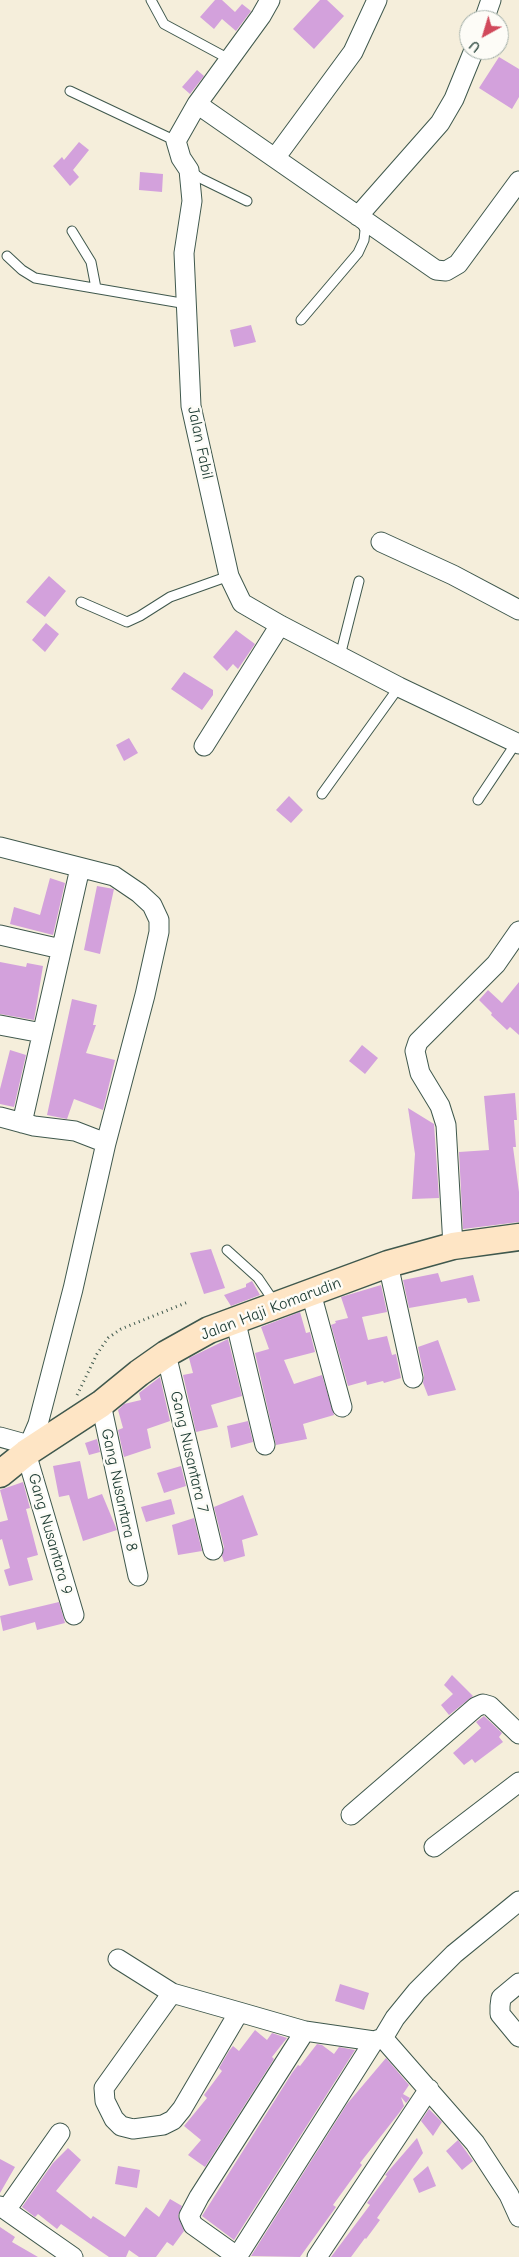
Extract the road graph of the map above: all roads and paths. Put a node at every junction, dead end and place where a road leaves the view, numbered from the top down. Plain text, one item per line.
1 (151, 0) edge
2 (270, 0) edge
3 (377, 0) edge
4 (229, 59) junction
5 (470, 60) edge
6 (70, 91) dead end
7 (197, 104) junction
8 (176, 141) junction
9 (275, 158) junction
10 (189, 170) junction
11 (519, 181) edge
12 (247, 201) dead end
13 (358, 216) junction
14 (72, 231) dead end
15 (7, 256) dead end
16 (96, 288) junction
17 (187, 304) junction
18 (301, 320) dead end
19 (381, 542) dead end
20 (229, 576) junction
21 (359, 581) dead end
22 (81, 602) dead end
23 (519, 610) edge
24 (280, 625) junction
25 (340, 656) junction
26 (399, 687) junction
27 (517, 743) edge
28 (204, 746) dead end
29 (322, 794) dead end
30 (478, 800) dead end
31 (0, 847) edge
32 (80, 868) junction
33 (519, 931) edge
34 (0, 935) edge
35 (61, 949) junction
36 (0, 1025) edge
37 (42, 1033) junction
38 (0, 1117) edge
39 (22, 1123) junction
40 (106, 1142) junction
41 (519, 1237) edge
42 (454, 1246) junction
43 (227, 1250) dead end
44 (388, 1264) junction
45 (311, 1293) junction
46 (188, 1302) dead end
47 (277, 1305) junction
48 (235, 1319) junction
49 (166, 1354) junction
50 (413, 1378) dead end
51 (75, 1398) dead end
52 (101, 1404) junction
53 (342, 1407) dead end
54 (0, 1437) edge
55 (265, 1445) dead end
56 (28, 1449) junction
57 (0, 1474) edge
58 (213, 1550) dead end
59 (138, 1576) dead end
60 (74, 1615) dead end
61 (519, 1734) edge
62 (519, 1782) edge
63 (350, 1815) dead end
64 (434, 1847) dead end
65 (519, 1901) edge
66 (118, 1959) dead end
67 (519, 1983) edge
68 (172, 1993) junction
69 (238, 2012) junction
70 (305, 2031) junction
71 (519, 2037) edge
72 (378, 2040) junction
73 (429, 2089) junction
74 (60, 2134) dead end
75 (3, 2208) edge
76 (519, 2218) edge
77 (73, 2257) edge
78 (237, 2257) edge
79 (317, 2257) edge

1 - 4 lane
2 - 4 street
3 - 9 street
4 - 7 street
5 - 13 street
6 - 8 lane
7 - 8 street
7 - 9 street
8 - 10 street, Jalan Fabil
9 - 13 street
10 - 12 lane
10 - 17 street, Jalan Fabil
11 - 13 street
13 - 18 lane
14 - 16 lane
15 - 16 lane
16 - 17 lane
17 - 20 street, Jalan Fabil
19 - 23 street
20 - 22 lane
20 - 24 street, Jalan Fabil
21 - 25 lane
24 - 25 street, Jalan Fabil
24 - 28 street
25 - 26 street, Jalan Fabil
26 - 27 street, Jalan Fabil
26 - 29 lane
27 - 30 lane
31 - 32 street
32 - 35 street
32 - 40 street
33 - 42 street
34 - 35 street
35 - 37 street
36 - 37 street
37 - 39 street
38 - 39 street
39 - 40 street
40 - 56 street
41 - 42 street, Jalan Haji Komarudin
42 - 44 street, Jalan Haji Komarudin
43 - 47 lane
44 - 45 street, Jalan Haji Komarudin
44 - 50 street
45 - 47 street, Jalan Haji Komarudin
45 - 53 street
46 - 51 path
47 - 48 street, Jalan Haji Komarudin
48 - 49 street, Jalan Haji Komarudin
48 - 55 street
49 - 52 street, Jalan Haji Komarudin
49 - 58 street, Gang Nusantara 7
52 - 56 street, Jalan Haji Komarudin
52 - 59 street, Gang Nusantara 8
54 - 56 street
56 - 57 street, Jalan Haji Komarudin
56 - 60 street, Gang Nusantara 9
61 - 63 street
62 - 64 street
65 - 72 street
66 - 68 street
67 - 71 street
68 - 69 street
68 - 69 street
69 - 70 street
70 - 72 street
70 - 78 street
72 - 73 street
72 - 78 street
73 - 76 street
73 - 79 street
74 - 75 street
75 - 77 street

